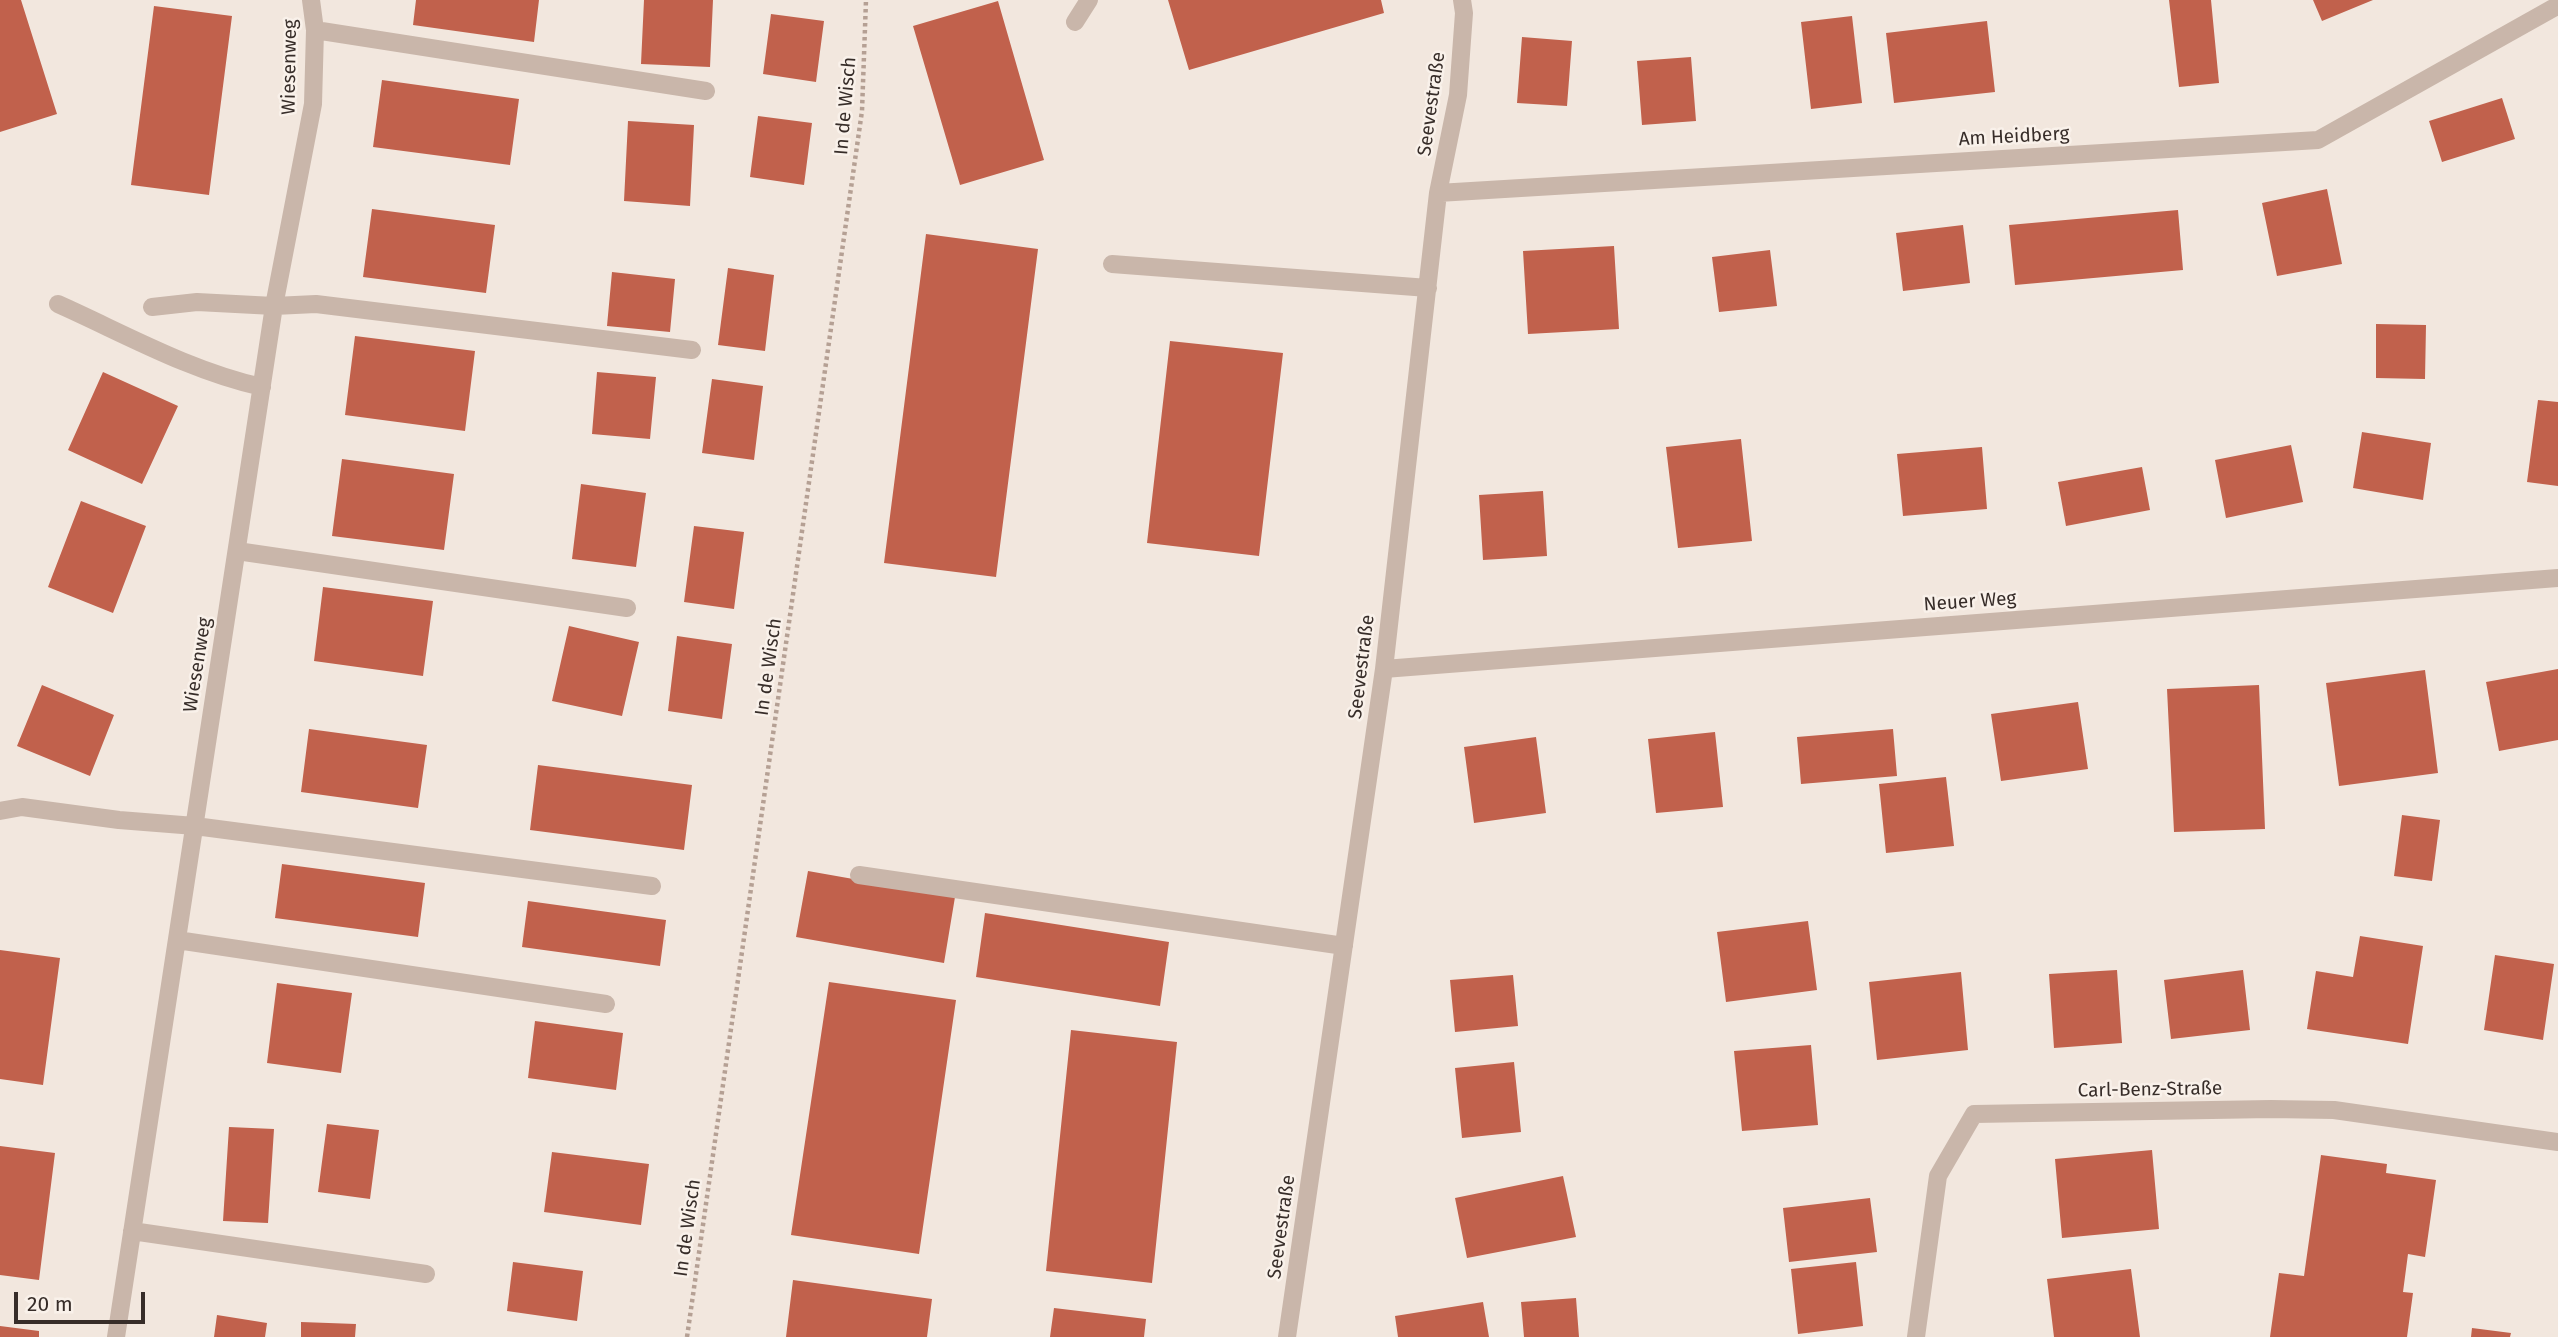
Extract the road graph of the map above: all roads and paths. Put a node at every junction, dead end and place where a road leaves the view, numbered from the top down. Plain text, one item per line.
1 (311, 0) edge
2 (866, 0) edge
3 (1089, 0) edge
4 (1462, 0) edge
5 (2558, 7) edge
6 (1075, 22) dead end
7 (315, 30) junction
8 (706, 91) dead end
9 (1438, 193) junction
10 (1112, 264) dead end
11 (1428, 288) junction
12 (58, 303) dead end
13 (274, 306) junction
14 (152, 307) dead end
15 (692, 350) dead end
16 (262, 387) junction
17 (237, 551) junction
18 (2558, 578) edge
19 (627, 608) dead end
20 (1384, 669) junction
21 (0, 811) edge
22 (195, 825) junction
23 (859, 875) dead end
24 (653, 886) dead end
25 (177, 940) junction
26 (1344, 946) junction
27 (606, 1004) dead end
28 (2558, 1142) edge
29 (132, 1231) junction
30 (426, 1275) dead end
31 (116, 1337) edge
32 (687, 1337) edge
33 (1287, 1337) edge
34 (1916, 1337) edge

1 - 7 street, Wiesenweg
2 - 32 path, In de Wisch
3 - 6 street
4 - 9 street, Seevestraße
5 - 9 street, Am Heidberg
7 - 8 street
7 - 13 street, Wiesenweg
9 - 11 street, Seevestraße
10 - 11 street
11 - 20 street, Seevestraße
12 - 16 street
13 - 14 street
13 - 15 street
13 - 16 street, Wiesenweg
16 - 17 street, Wiesenweg
17 - 19 street
17 - 22 street, Wiesenweg
18 - 20 street, Neuer Weg
20 - 26 street, Seevestraße
21 - 22 street
22 - 24 street
22 - 25 street, Wiesenweg
23 - 26 street
25 - 27 street
25 - 29 street, Wiesenweg
26 - 33 street, Seevestraße
28 - 34 street, Carl-Benz-Straße
29 - 30 street
29 - 31 street, Wiesenweg

